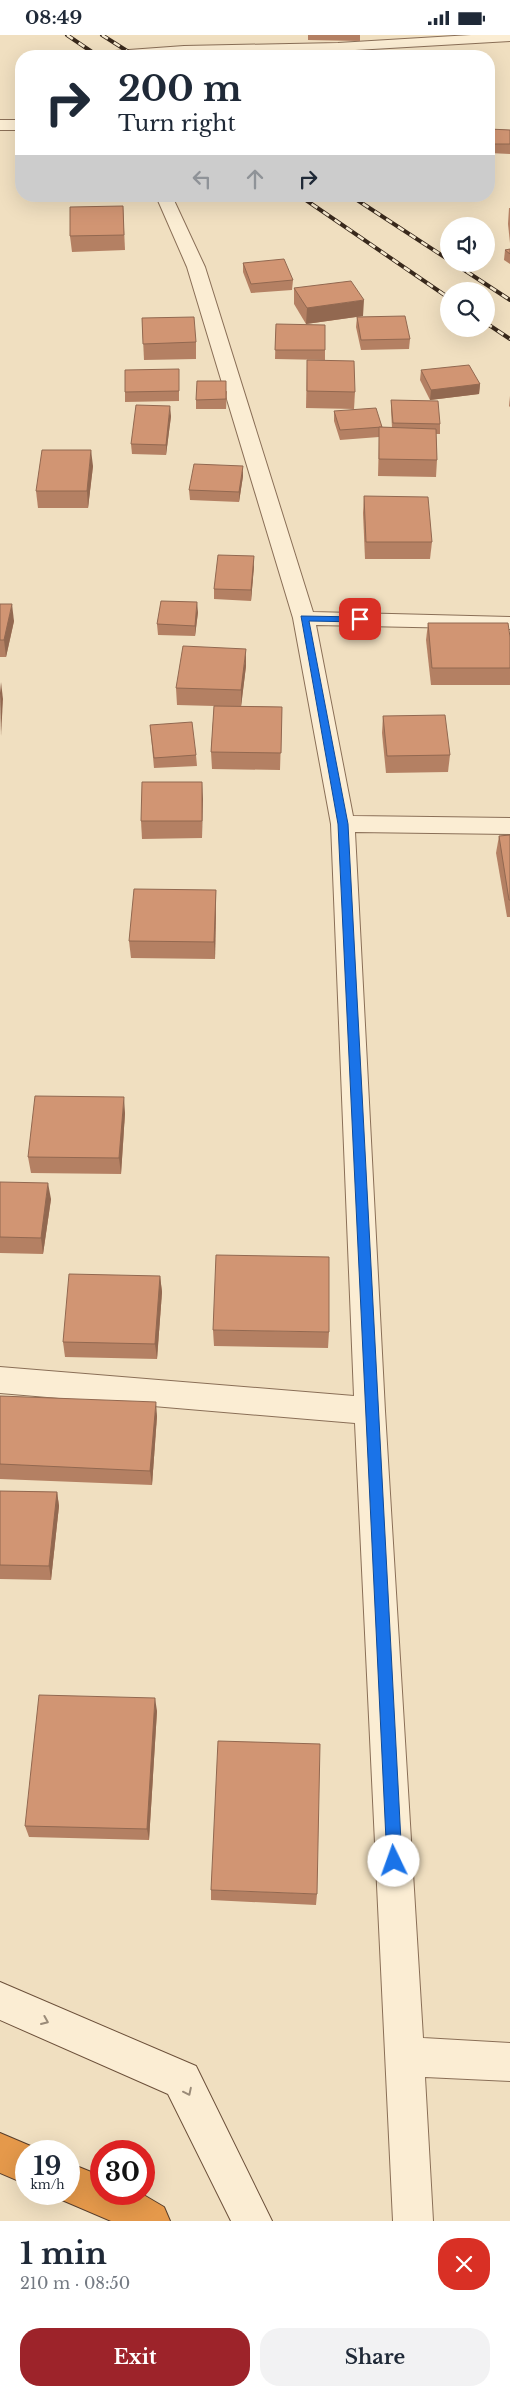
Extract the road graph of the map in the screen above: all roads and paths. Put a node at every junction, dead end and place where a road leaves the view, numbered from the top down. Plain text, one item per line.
1 (510, 37) edge
2 (384, 40) edge
3 (184, 50) edge
4 (0, 125) edge
5 (15, 125) edge
6 (167, 202) edge
7 (304, 618) junction
8 (510, 623) edge
9 (343, 824) junction
10 (510, 826) edge
11 (0, 1380) edge
12 (370, 1411) junction
13 (0, 2001) edge
14 (404, 2056) junction
15 (510, 2062) edge
16 (0, 2153) edge
17 (15, 2160) edge
18 (80, 2188) edge
19 (150, 2221) edge
20 (252, 2221) edge
21 (413, 2221) edge

1 - 2 street
2 - 3 street
4 - 5 street
6 - 7 street
7 - 8 street
7 - 9 street
9 - 10 street
9 - 12 street
11 - 12 street
12 - 14 street
13 -> 20 street
14 - 15 street
14 - 21 street
16 - 17 highway
18 - 19 highway

